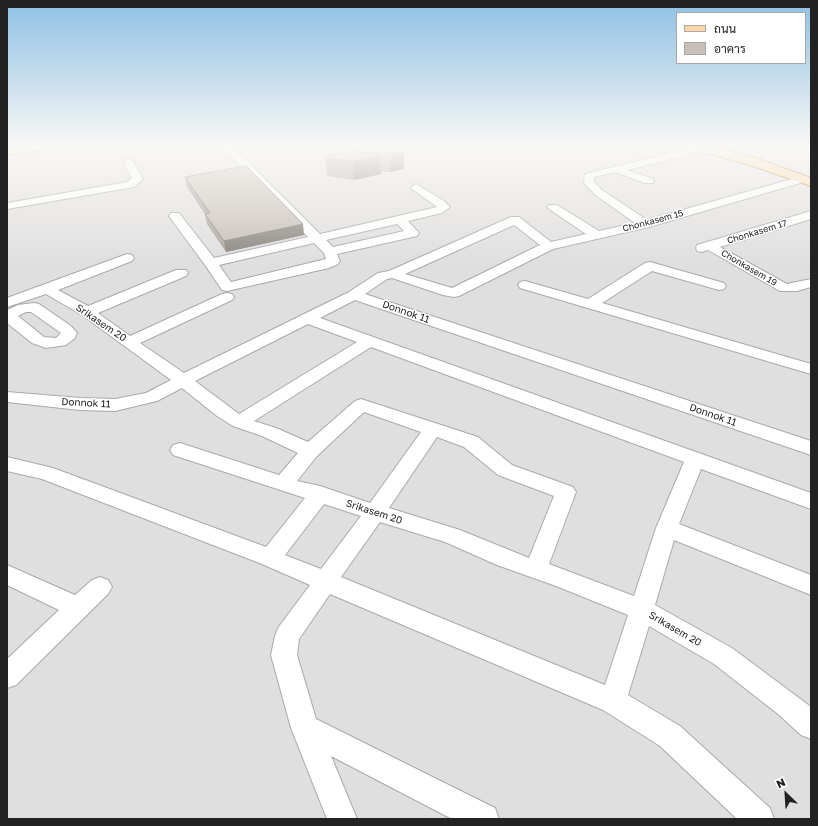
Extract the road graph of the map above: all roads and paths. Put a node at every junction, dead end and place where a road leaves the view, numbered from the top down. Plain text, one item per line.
1 (131, 185) edge
2 (264, 185) edge
3 (591, 185) edge
4 (788, 185) edge
5 (416, 187) dead end
6 (7, 206) edge
7 (553, 207) dead end
8 (811, 215) edge
9 (175, 216) dead end
10 (399, 220) junction
11 (645, 224) junction
12 (597, 235) junction
13 (316, 238) junction
14 (549, 246) junction
15 (706, 247) joint
16 (330, 252) junction
17 (128, 258) dead end
18 (211, 263) junction
19 (181, 273) dead end
20 (393, 274) junction
21 (811, 283) edge
22 (525, 285) dead end
23 (719, 286) dead end
24 (47, 289) junction
25 (354, 295) junction
26 (227, 297) dead end
27 (7, 303) edge
28 (590, 304) junction
29 (87, 312) junction
30 (308, 319) junction
31 (370, 341) junction
32 (129, 342) junction
33 (811, 369) edge
34 (184, 381) junction
35 (7, 397) edge
36 (239, 422) junction
37 (432, 430) junction
38 (811, 448) edge
39 (180, 450) dead end
40 (310, 451) junction
41 (695, 459) junction
42 (7, 464) edge
43 (283, 484) junction
44 (320, 494) junction
45 (811, 501) edge
46 (375, 512) junction
47 (667, 528) junction
48 (270, 558) junction
49 (535, 570) junction
50 (7, 574) edge
51 (325, 582) junction
52 (811, 585) edge
53 (100, 587) dead end
54 (78, 608) junction
55 (642, 610) junction
56 (7, 676) edge
57 (613, 701) junction
58 (811, 725) edge
59 (305, 728) junction
60 (342, 819) edge
61 (484, 819) edge
62 (759, 819) edge

1 - 6 street
2 - 13 street
3 - 11 street
4 - 11 street, Chonkasem 15
5 - 10 street
7 - 12 street
8 - 15 street, Chonkasem 17
9 - 18 street
10 - 13 street
10 - 16 street
11 - 12 street, Chonkasem 15
12 - 14 street, Chonkasem 15
13 - 16 street
13 - 18 street
14 - 20 street, Chonkasem 15
14 - 20 street
15 - 21 street, Chonkasem 19
16 - 18 street
17 - 24 street
19 - 29 street
20 - 25 street
22 - 28 street
23 - 28 street
24 - 27 street
24 - 29 street, Srikasem 20
25 - 30 street, Donnok 11
25 - 38 street, Donnok 11
26 - 32 street
28 - 33 street
29 - 32 street, Srikasem 20
30 - 31 street
30 - 34 street, Donnok 11
31 - 36 street
31 - 41 street
32 - 34 street, Srikasem 20
34 - 35 street, Donnok 11
34 - 36 street, Srikasem 20
36 - 40 street, Srikasem 20
37 - 40 street
37 - 46 street
37 - 49 street
39 - 43 street, Srikasem 20
40 - 43 street
41 - 45 street
41 - 47 street
42 - 48 street
43 - 44 street, Srikasem 20
44 - 46 street, Srikasem 20
44 - 48 street
46 - 49 street, Srikasem 20
46 - 51 street
47 - 52 street
47 - 55 street
48 - 51 street
49 - 55 street, Srikasem 20
50 - 54 street
51 - 57 street
51 - 59 street
53 - 54 street
54 - 56 street
55 - 57 street
55 - 58 street, Srikasem 20
57 - 62 street
59 - 60 street
59 - 61 street

